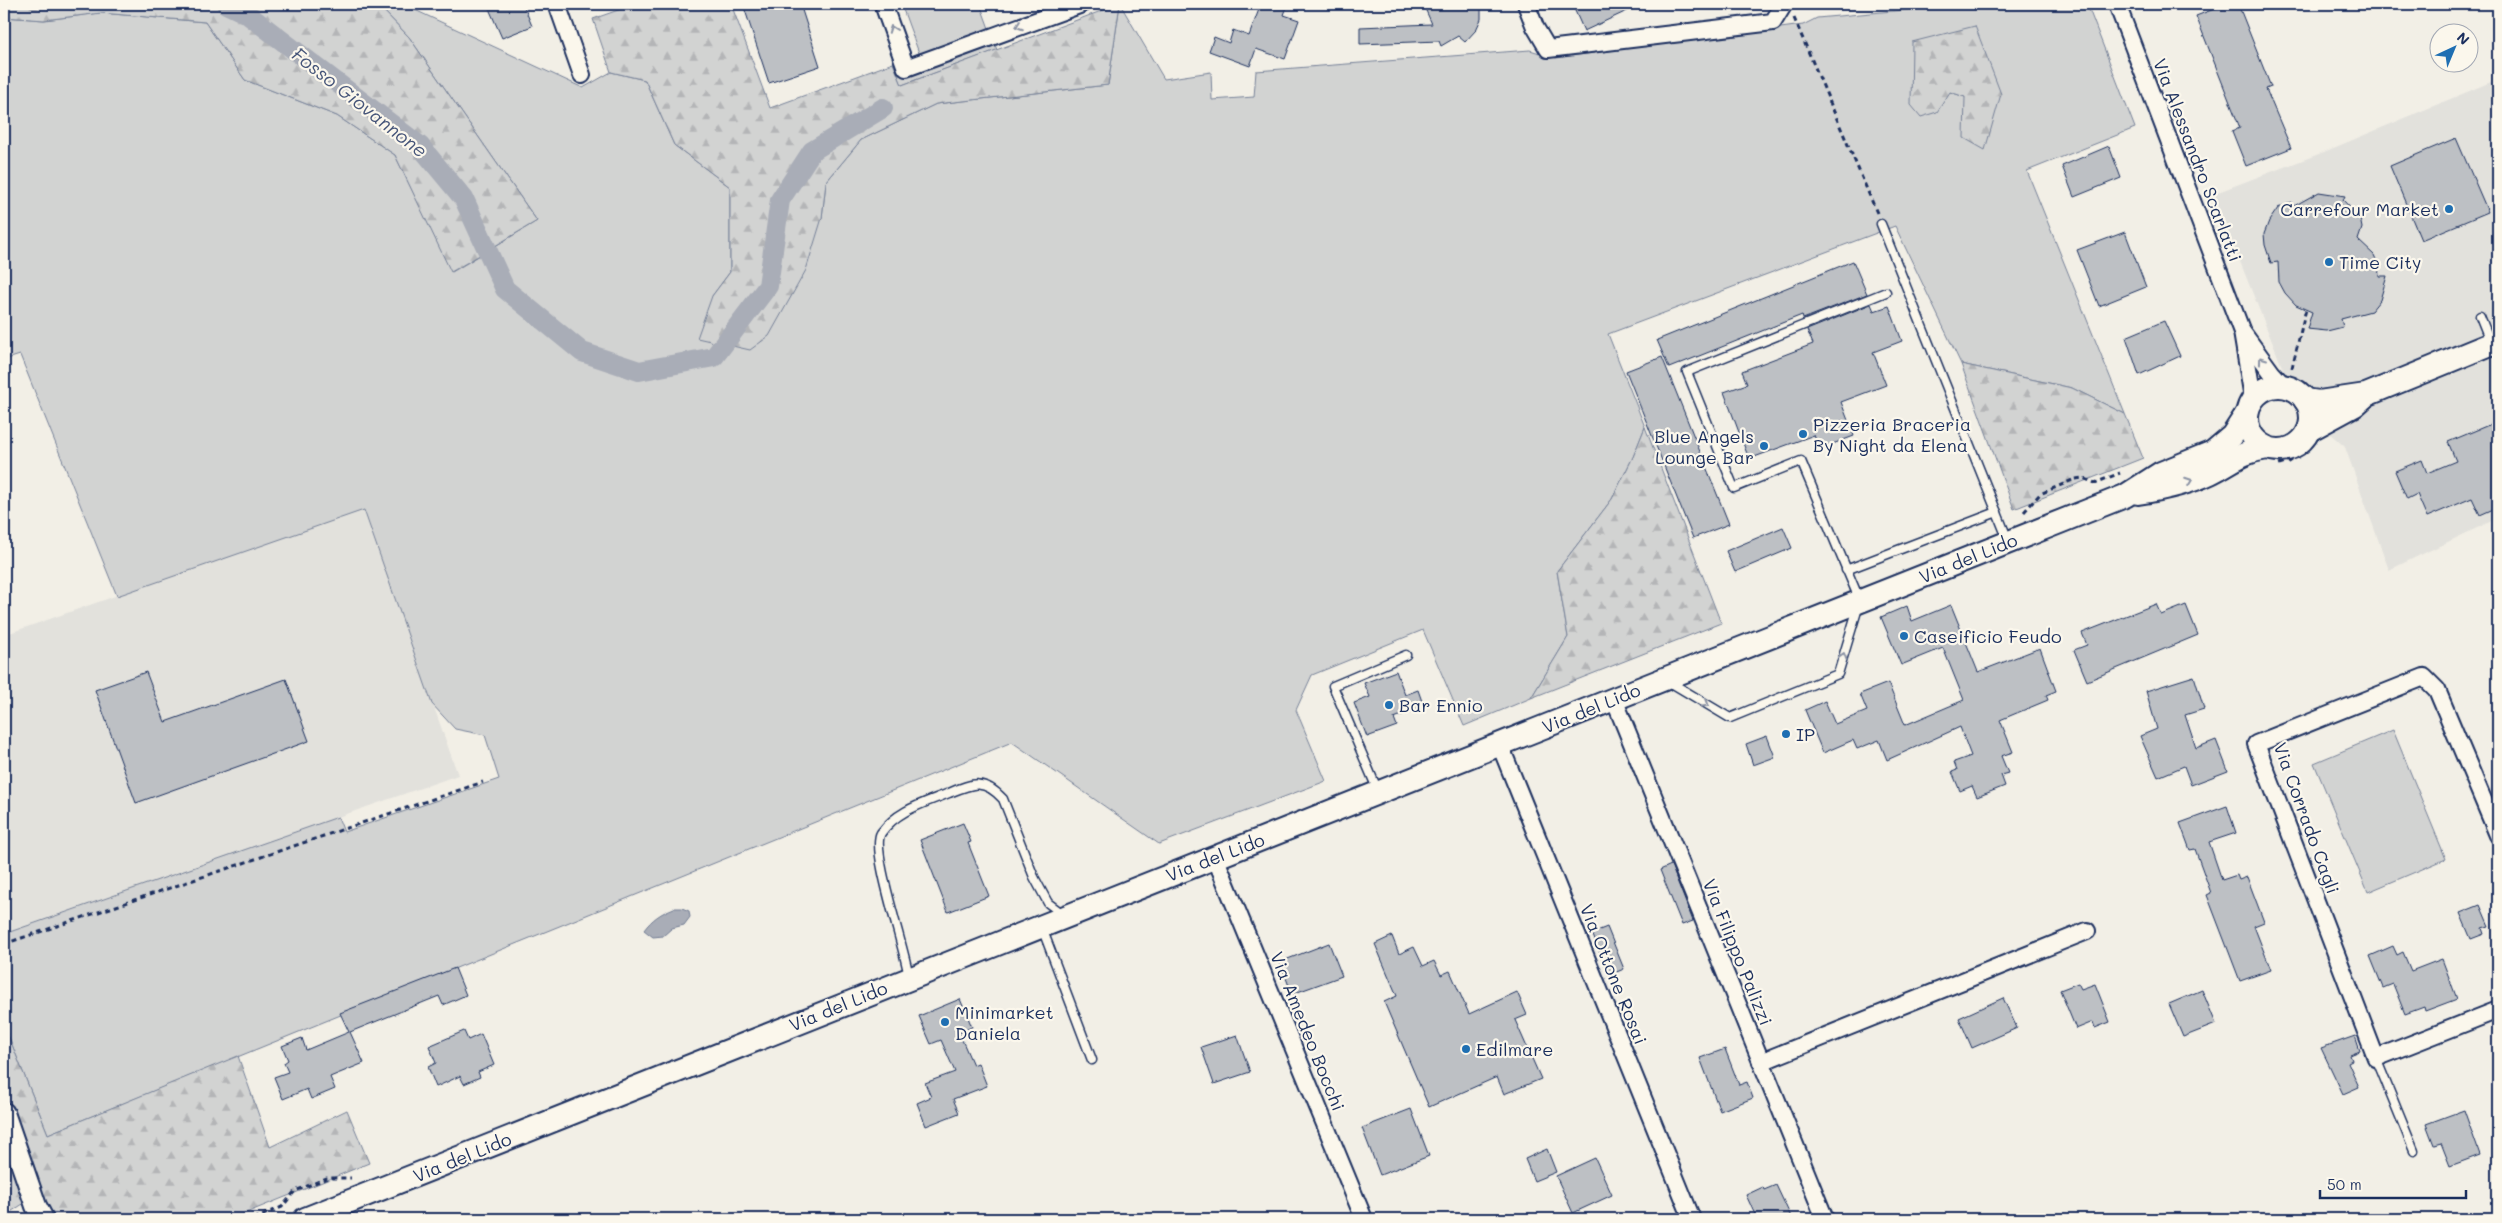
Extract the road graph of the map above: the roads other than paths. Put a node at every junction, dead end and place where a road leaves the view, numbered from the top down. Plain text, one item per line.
1 (557, 4) edge
2 (883, 4) edge
3 (1082, 4) edge
4 (1526, 4) edge
5 (2123, 6) edge
6 (1788, 8) edge
7 (582, 75) dead end
8 (1881, 224) road end
9 (1886, 292) dead end
10 (2480, 316) dead end
11 (2242, 332) junction
12 (2496, 343) edge
13 (2287, 376) junction
14 (2366, 395) junction
15 (2305, 400) junction
16 (2250, 405) junction
17 (2309, 430) junction
18 (2267, 448) junction
19 (2125, 496) junction
20 (1996, 512) junction
21 (2008, 542) junction
22 (1846, 570) junction
23 (1860, 602) junction
24 (1406, 655) dead end
25 (1664, 679) junction
26 (1614, 699) junction
27 (1500, 745) junction
28 (1379, 793) junction
29 (2498, 834) edge
30 (1215, 857) junction
31 (1065, 916) junction
32 (1041, 925) junction
33 (2087, 931) dead end
34 (910, 978) junction
35 (2498, 1010) edge
36 (2376, 1058) junction
37 (1092, 1060) dead end
38 (1761, 1062) junction
39 (4, 1113) edge
40 (2414, 1151) dead end
41 (38, 1215) edge
42 (305, 1219) edge
43 (1364, 1219) edge
44 (1692, 1219) edge
45 (1825, 1219) edge

1 - 7 street
3 -> 2 street
4 - 6 street
5 - 11 street, Via Alessandro Scarlatti
8 - 20 lane
9 - 22 lane
10 - 12 lane
13 -> 11 street, Via Alessandro Scarlatti
11 - 16 street, Via Alessandro Scarlatti
12 - 14 main road
13 - 15 main road
13 - 16 main road
14 - 15 main road
14 - 17 main road
15 - 17 main road
16 - 18 main road
16 - 19 main road, Via del Lido
17 - 18 main road
19 -> 18 main road, Via del Lido
19 - 21 main road, Via del Lido
20 - 21 lane
20 - 22 lane
21 - 23 main road, Via del Lido
22 - 23 lane
23 - 25 main road, Via del Lido
25 -> 23 lane
24 - 28 lane
25 - 26 main road, Via del Lido
26 - 27 main road, Via del Lido
26 - 38 street, Via Filippo Palizzi
27 - 28 main road, Via del Lido
27 - 44 street, Via Ottone Rosai
28 - 30 main road, Via del Lido
29 - 36 street, Via Corrado Cagli
30 - 31 main road, Via del Lido
30 - 43 street, Via Amedeo Bocchi
31 - 32 main road, Via del Lido
31 - 34 lane
32 - 34 main road, Via del Lido
32 - 37 lane
33 - 38 street
34 - 42 main road, Via del Lido
35 - 36 street
36 - 40 lane
38 - 45 street, Via Filippo Palizzi
39 - 41 street

